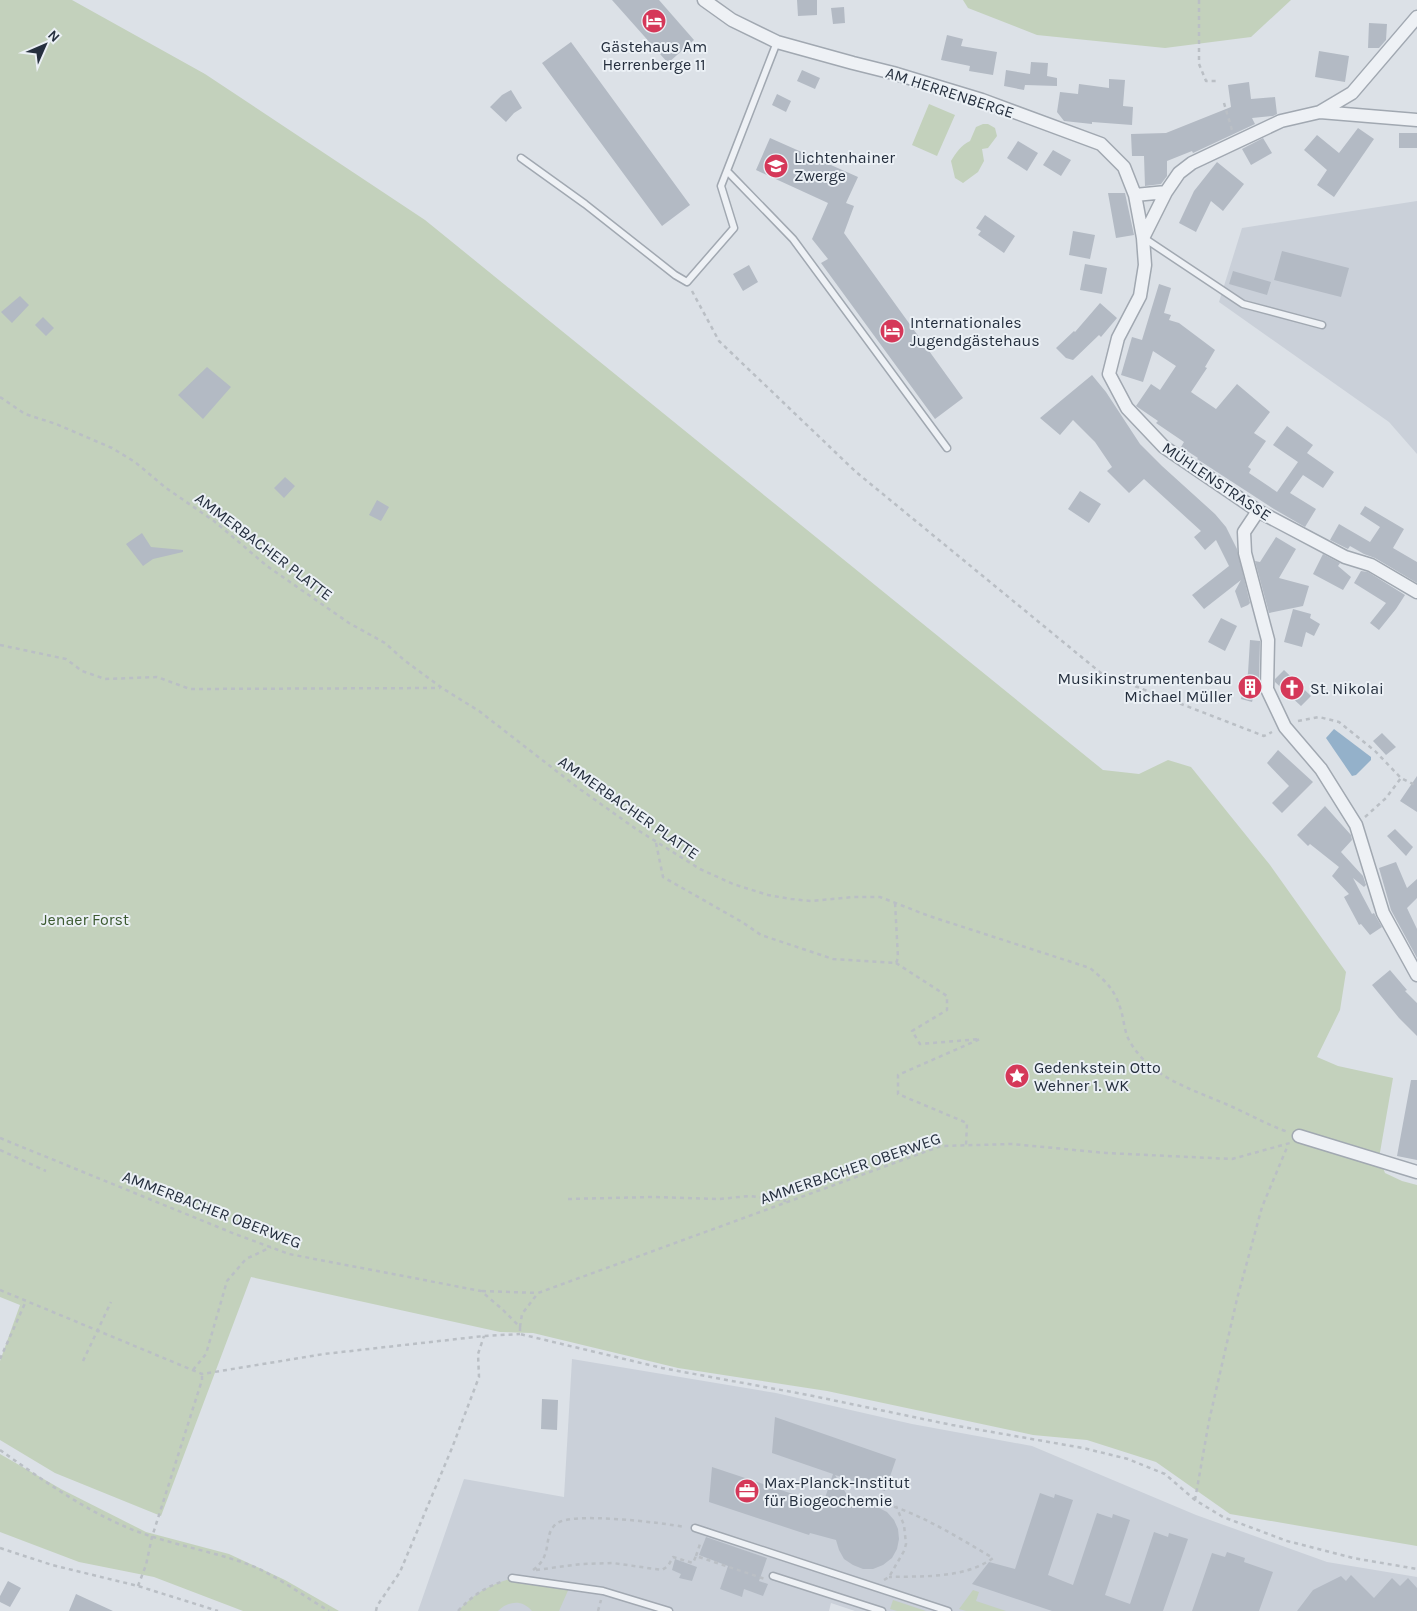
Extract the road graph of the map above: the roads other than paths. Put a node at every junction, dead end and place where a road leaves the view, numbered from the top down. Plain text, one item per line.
1 (704, 0) edge
2 (1417, 17) edge
3 (777, 42) junction
4 (1320, 112) junction
5 (1417, 120) edge
6 (521, 158) dead end
7 (727, 171) junction
8 (1166, 192) junction
9 (1135, 195) junction
10 (1143, 238) junction
11 (1322, 325) dead end
12 (947, 448) dead end
13 (1258, 511) junction
14 (1417, 592) edge
15 (1417, 975) edge
16 (1299, 1136) road end
17 (1417, 1172) edge
18 (696, 1528) dead end
19 (773, 1576) road end
20 (512, 1578) road end
21 (669, 1611) edge
22 (882, 1611) edge
23 (948, 1611) edge

1 - 3 street, AM HERRENBERGE
2 - 4 street
3 - 7 lane
3 - 9 street, AM HERRENBERGE
4 - 5 street
4 - 8 street
6 - 7 lane
7 - 12 lane
8 - 9 street
8 - 10 street
9 - 10 street, AM HERRENBERGE
10 - 11 lane
10 - 13 street, MÜHLENSTRASSE
13 - 14 street, MÜHLENSTRASSE
13 - 15 street
16 - 17 street
18 - 23 lane
19 - 22 lane
20 - 21 lane

